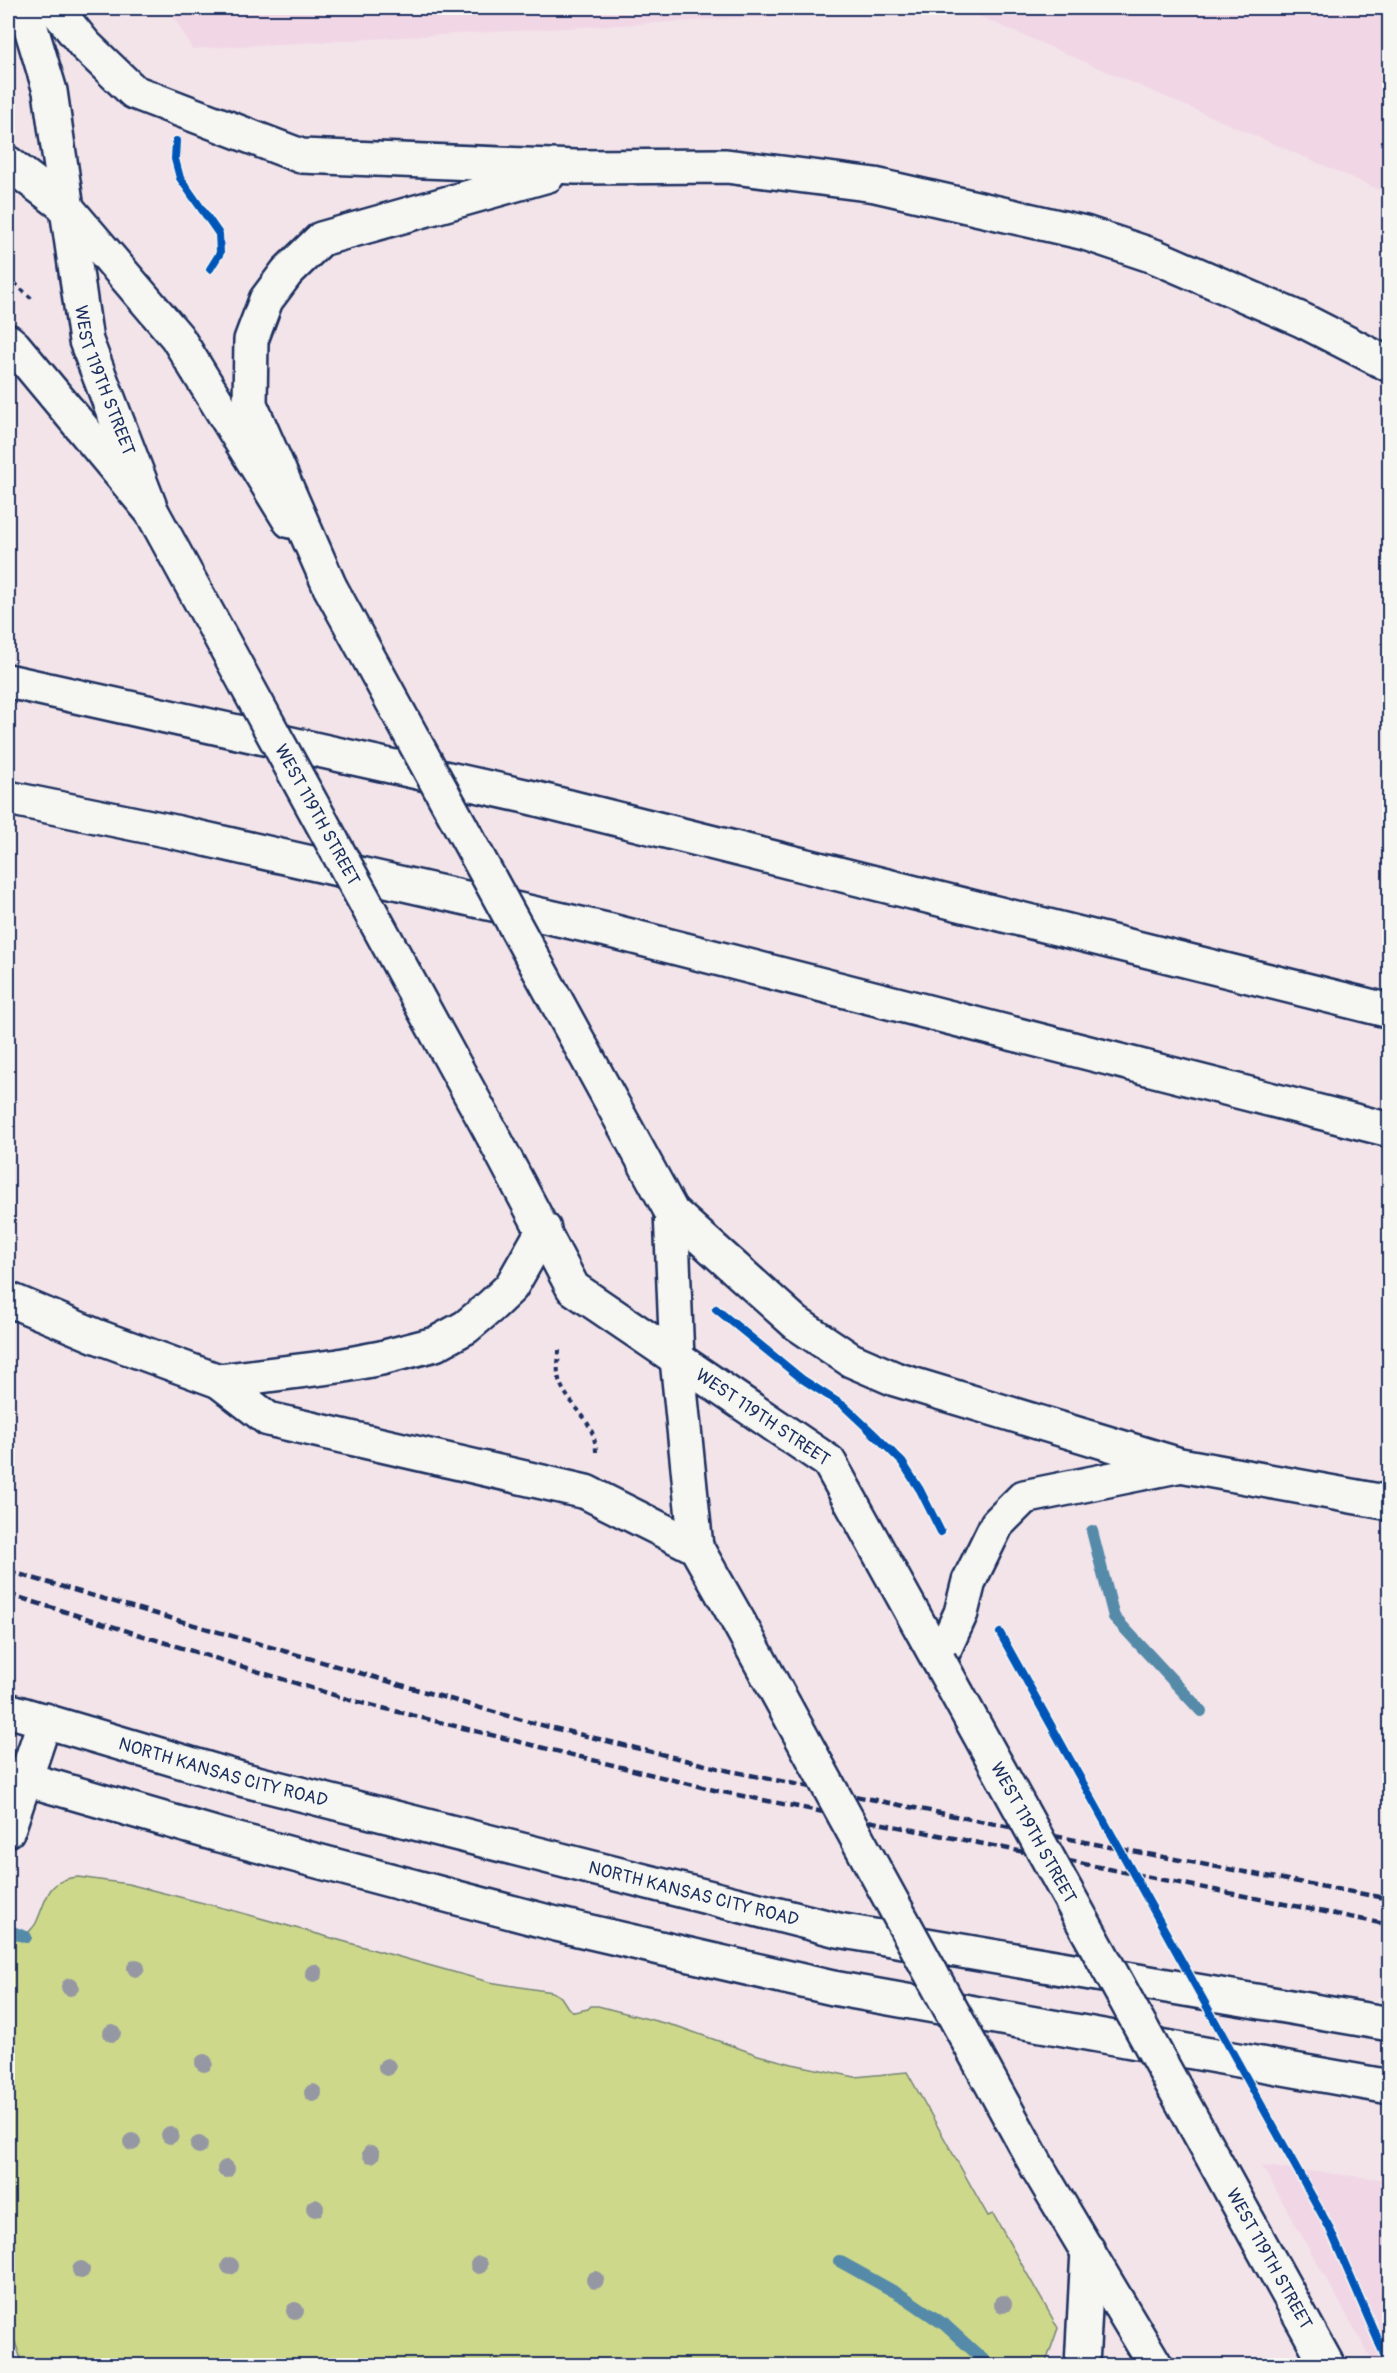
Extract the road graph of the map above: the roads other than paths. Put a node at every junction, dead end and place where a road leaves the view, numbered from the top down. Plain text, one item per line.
1 (25, 8) edge
2 (55, 8) edge
3 (8, 163) edge
4 (576, 167) junction
5 (67, 208) junction
6 (8, 341) edge
7 (1389, 365) edge
8 (152, 512) junction
9 (330, 587) junction
10 (8, 681) edge
11 (8, 798) edge
12 (1389, 1011) edge
13 (1389, 1130) edge
14 (671, 1211) junction
15 (544, 1229) junction
16 (8, 1299) edge
17 (677, 1359) junction
18 (219, 1381) junction
19 (1180, 1466) junction
20 (1389, 1503) edge
21 (696, 1547) junction
22 (939, 1661) junction
23 (8, 1710) edge
24 (45, 1720) junction
25 (17, 1776) edge
26 (8, 1830) edge
27 (1389, 2024) edge
28 (1389, 2087) edge
29 (1088, 2250) junction
30 (1082, 2366) edge
31 (1156, 2366) edge
32 (1328, 2366) edge

1 - 5 main road, WEST 119TH STREET
2 - 4 main road
3 - 5 main road, WEST 119TH STREET
4 - 7 main road
4 - 9 main road
5 - 8 main road, WEST 119TH STREET
5 - 9 main road, WEST 119TH STREET
6 - 8 main road
8 - 15 main road, WEST 119TH STREET, bridge
9 - 14 main road, WEST 119TH STREET, bridge
10 - 12 main road
11 - 13 main road
14 - 17 main road, WEST 119TH STREET
14 - 19 main road
15 - 17 main road, WEST 119TH STREET
15 - 18 main road
16 - 18 main road
17 - 21 main road, WEST 119TH STREET
17 - 22 main road, WEST 119TH STREET
18 - 21 main road
19 - 20 main road
19 - 22 main road
21 - 29 main road, WEST 119TH STREET, bridge
22 - 32 main road, WEST 119TH STREET, bridge
23 - 24 main road, NORTH KANSAS CITY ROAD
24 - 25 main road
24 - 27 main road, NORTH KANSAS CITY ROAD
25 - 26 main road
25 - 28 main road
29 - 30 main road
29 - 31 main road, WEST 119TH STREET

